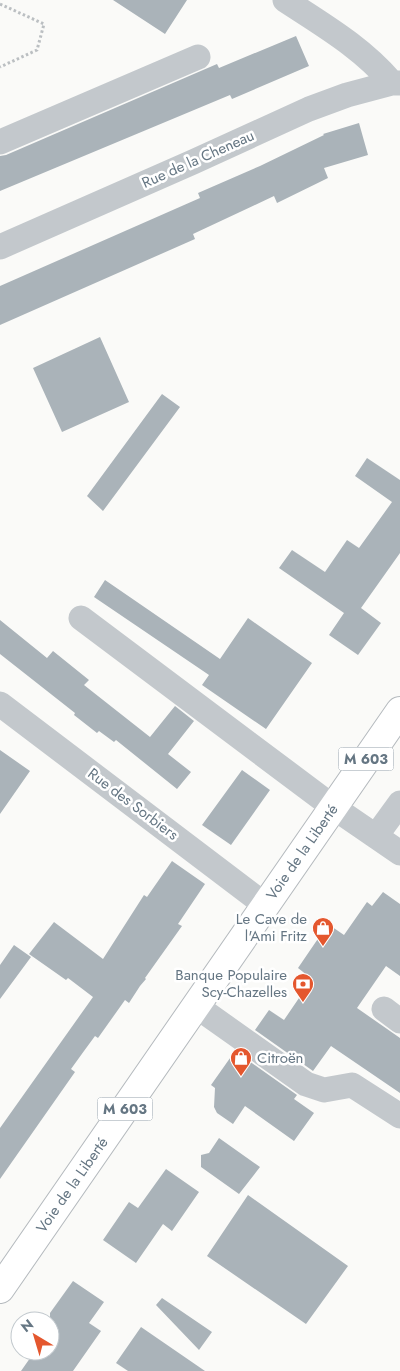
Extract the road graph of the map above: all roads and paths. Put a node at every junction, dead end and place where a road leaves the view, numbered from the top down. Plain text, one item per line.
1 (285, 0) edge
2 (0, 4) edge
3 (198, 57) dead end
4 (0, 67) edge
5 (396, 83) edge
6 (0, 142) edge
7 (0, 248) edge
8 (81, 618) dead end
9 (0, 704) edge
10 (400, 711) edge
11 (400, 803) edge
12 (333, 808) junction
13 (376, 836) junction
14 (400, 854) edge
15 (265, 906) junction
16 (196, 1006) junction
17 (400, 1116) edge
18 (0, 1289) edge

1 - 5 street
2 - 4 path
3 - 6 street
5 - 7 street, Rue de la Cheneau
8 - 12 street
9 - 15 street, Rue des Sorbiers
10 - 12 main road, Voie de la Liberté / M 603
11 - 13 street
12 - 13 street
12 - 15 main road, Voie de la Liberté / M 603
13 - 14 street
15 - 16 main road, Voie de la Liberté / M 603
16 - 17 street
16 - 18 main road, Voie de la Liberté / M 603

